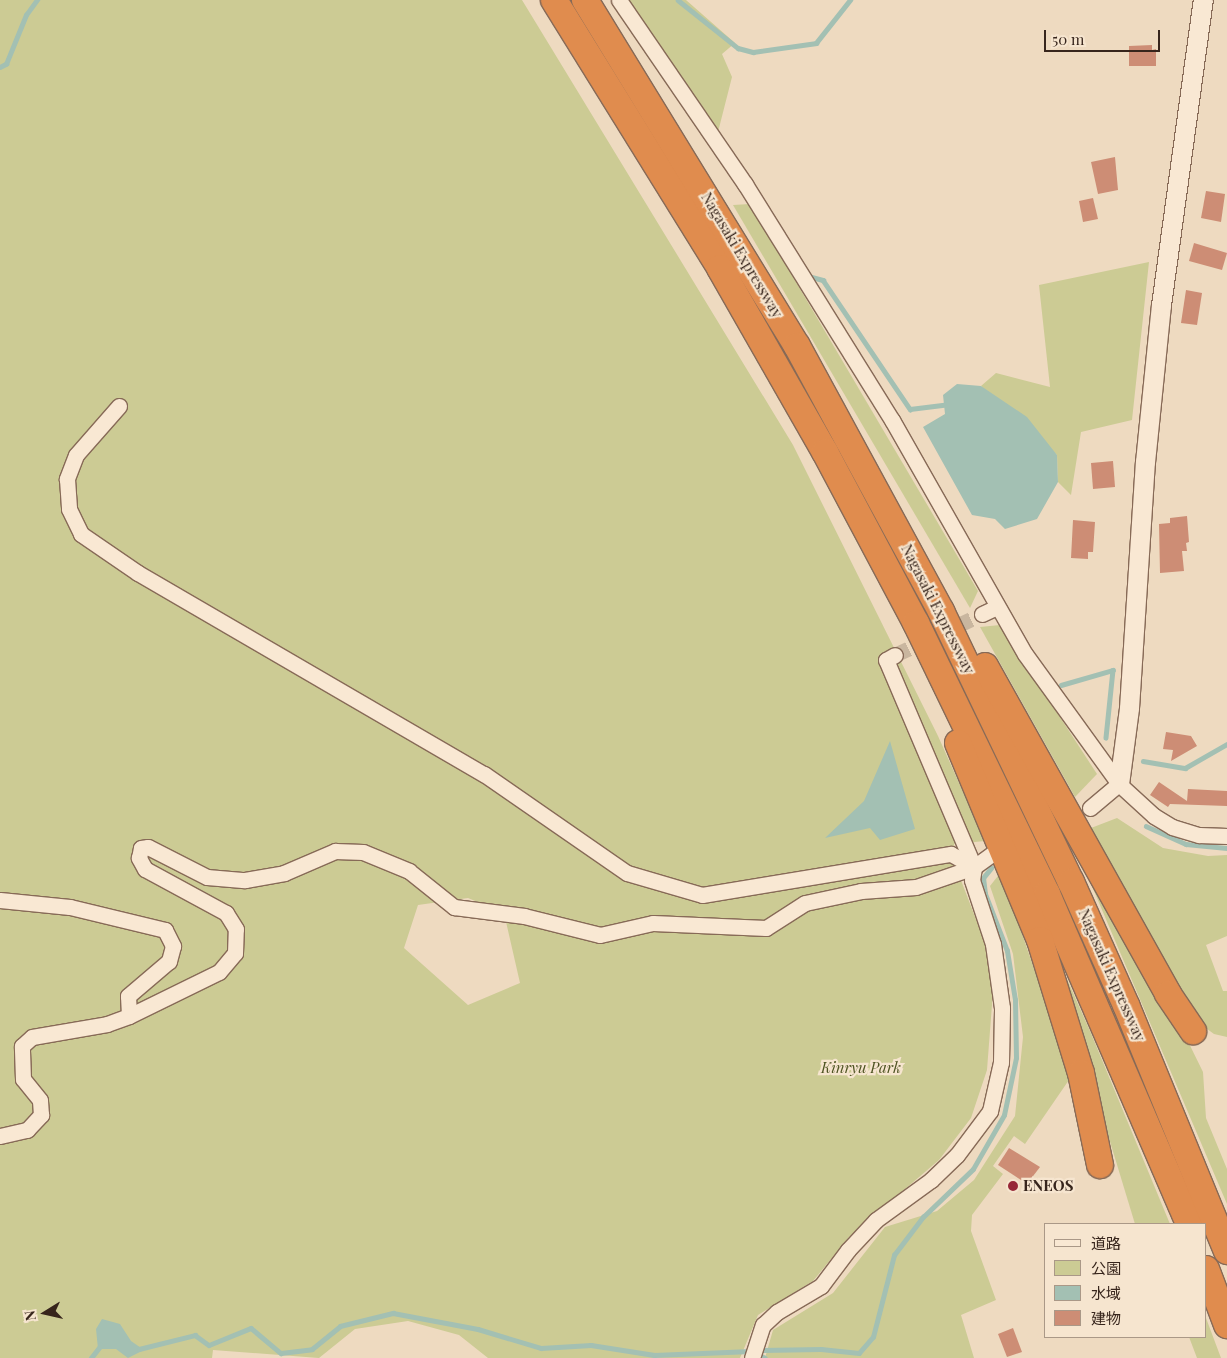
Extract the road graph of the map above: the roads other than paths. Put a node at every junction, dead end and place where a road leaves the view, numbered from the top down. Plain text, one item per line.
1 (554, 0) edge
2 (585, 0) edge
3 (619, 0) edge
4 (1204, 0) edge
5 (797, 346) junction
6 (119, 406) dead end
7 (872, 539) junction
8 (997, 607) junction
9 (982, 614) tunnel mouth
10 (895, 655) dead end
11 (1119, 784) junction
12 (1090, 808) dead end
13 (1227, 836) edge
14 (993, 853) dead end
15 (974, 867) junction
16 (0, 900) edge
17 (129, 1016) junction
18 (1193, 1031) dead end
19 (0, 1136) edge
20 (1100, 1166) dead end
21 (1189, 1223) edge
22 (1227, 1251) edge
23 (1207, 1272) edge
24 (1227, 1325) edge
25 (752, 1358) edge

1 - 7 highway, Nagasaki Expressway
2 - 5 highway, Nagasaki Expressway
3 - 8 street
4 - 11 street
5 - 18 highway
5 - 22 highway, Nagasaki Expressway
6 - 15 street
7 - 20 highway
7 - 21 highway, Nagasaki Expressway
8 - 9 street
8 - 11 street
10 - 15 street
11 - 12 street
11 - 13 street
14 - 15 street
15 - 17 street
15 - 25 street
16 - 17 street
17 - 19 street
23 - 24 highway

